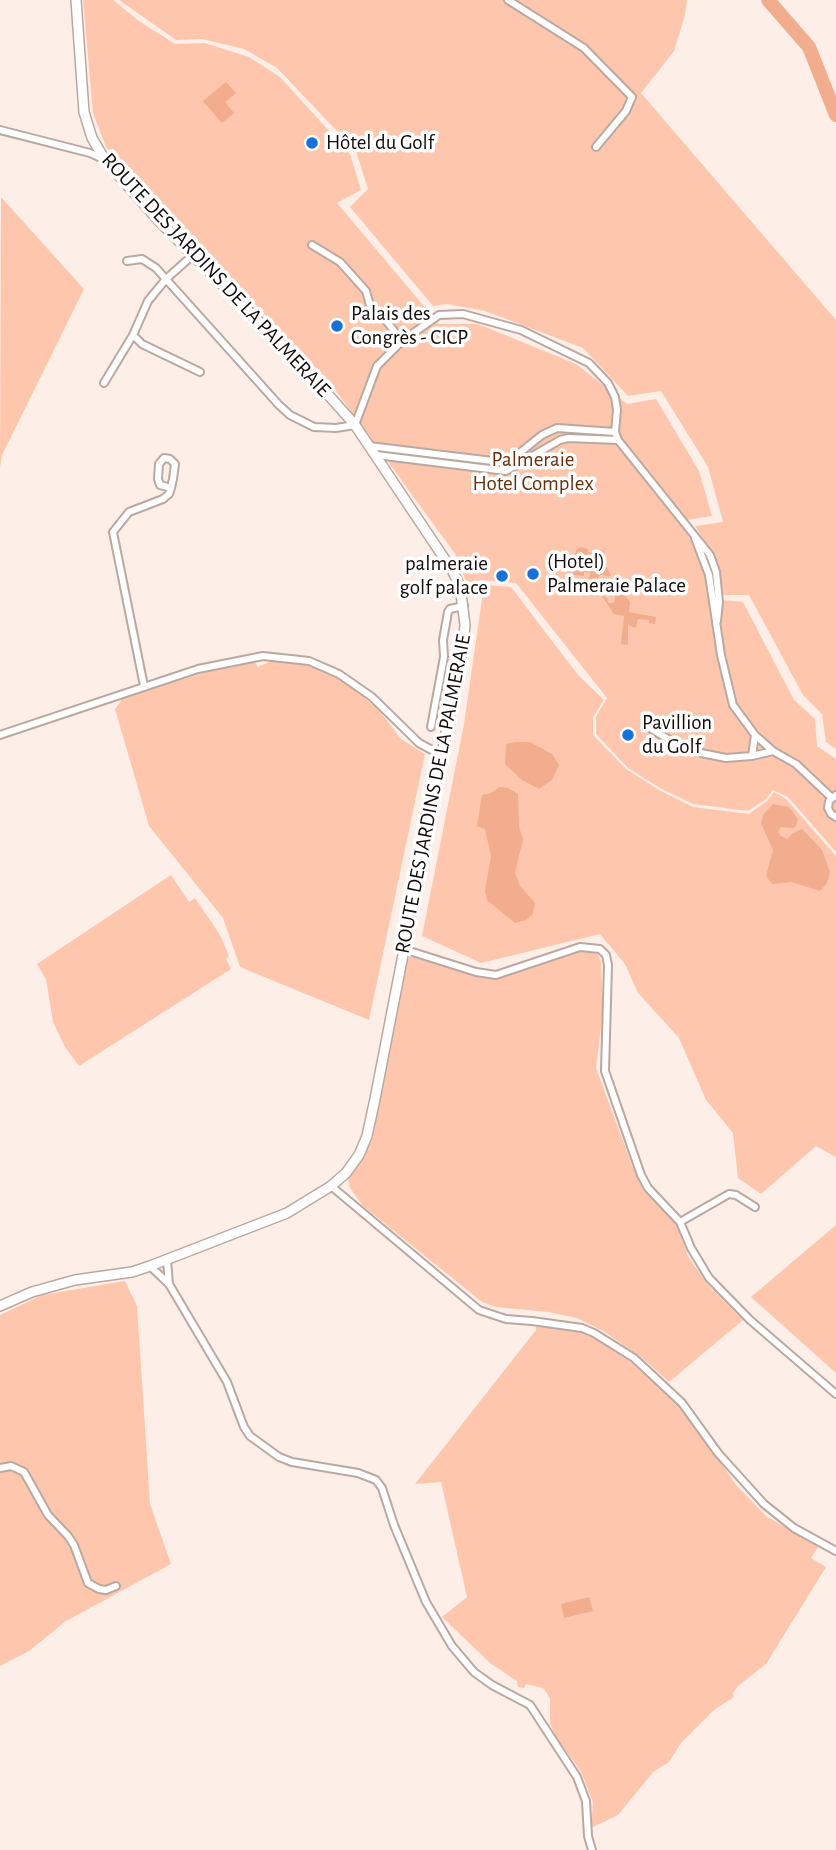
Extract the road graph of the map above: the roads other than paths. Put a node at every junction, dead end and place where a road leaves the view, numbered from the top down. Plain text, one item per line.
1 (76, 0) edge
2 (508, 0) edge
3 (0, 130) edge
4 (596, 147) dead end
5 (105, 160) junction
6 (312, 245) dead end
7 (193, 255) junction
8 (127, 261) dead end
9 (166, 279) junction
10 (134, 335) junction
11 (402, 341) junction
12 (200, 372) dead end
13 (104, 383) dead end
14 (355, 425) junction
15 (615, 432) junction
16 (618, 440) junction
17 (369, 446) junction
18 (376, 455) junction
19 (460, 460) junction
20 (171, 488) junction
21 (464, 606) junction
22 (144, 686) junction
23 (431, 727) dead end
24 (648, 727) dead end
25 (0, 735) edge
26 (755, 735) junction
27 (773, 751) junction
28 (441, 755) junction
29 (752, 756) junction
30 (834, 797) edge
31 (836, 817) edge
32 (403, 949) junction
33 (331, 1185) junction
34 (755, 1207) dead end
35 (680, 1222) junction
36 (167, 1260) junction
37 (150, 1266) junction
38 (169, 1284) junction
39 (0, 1306) edge
40 (836, 1394) edge
41 (0, 1468) edge
42 (836, 1551) edge
43 (116, 1586) dead end
44 (592, 1850) edge

1 - 5 street, ROUTE DES JARDINS DE LA PALMERAIE
2 - 4 street
3 - 5 street
5 - 7 street, ROUTE DES JARDINS DE LA PALMERAIE
6 - 11 street
7 - 9 street
7 - 14 street, ROUTE DES JARDINS DE LA PALMERAIE
8 - 9 street
9 - 10 street
9 - 14 street
10 - 12 street
10 - 13 street
11 - 14 street
11 - 15 street
14 - 17 street, ROUTE DES JARDINS DE LA PALMERAIE
15 - 16 street
15 - 19 street
16 - 19 street
16 - 26 street
17 - 18 street, ROUTE DES JARDINS DE LA PALMERAIE
17 - 19 street
18 - 19 street
18 - 21 street, ROUTE DES JARDINS DE LA PALMERAIE
20 - 20 street
20 - 22 street
21 - 23 street
21 - 28 street, ROUTE DES JARDINS DE LA PALMERAIE
22 - 25 street
22 - 28 street
24 - 29 street
26 - 27 street
26 - 29 street
27 - 29 street
27 - 30 street
28 - 32 street, ROUTE DES JARDINS DE LA PALMERAIE
30 - 31 street
32 - 33 street, ROUTE DES JARDINS DE LA PALMERAIE
32 - 35 street
33 - 36 street, ROUTE DES JARDINS DE LA PALMERAIE
33 - 42 street
34 - 35 street
35 - 40 street
36 - 37 street, ROUTE DES JARDINS DE LA PALMERAIE
36 - 38 street
37 - 38 street
37 - 39 street, ROUTE DES JARDINS DE LA PALMERAIE
38 - 44 street
41 - 43 street

